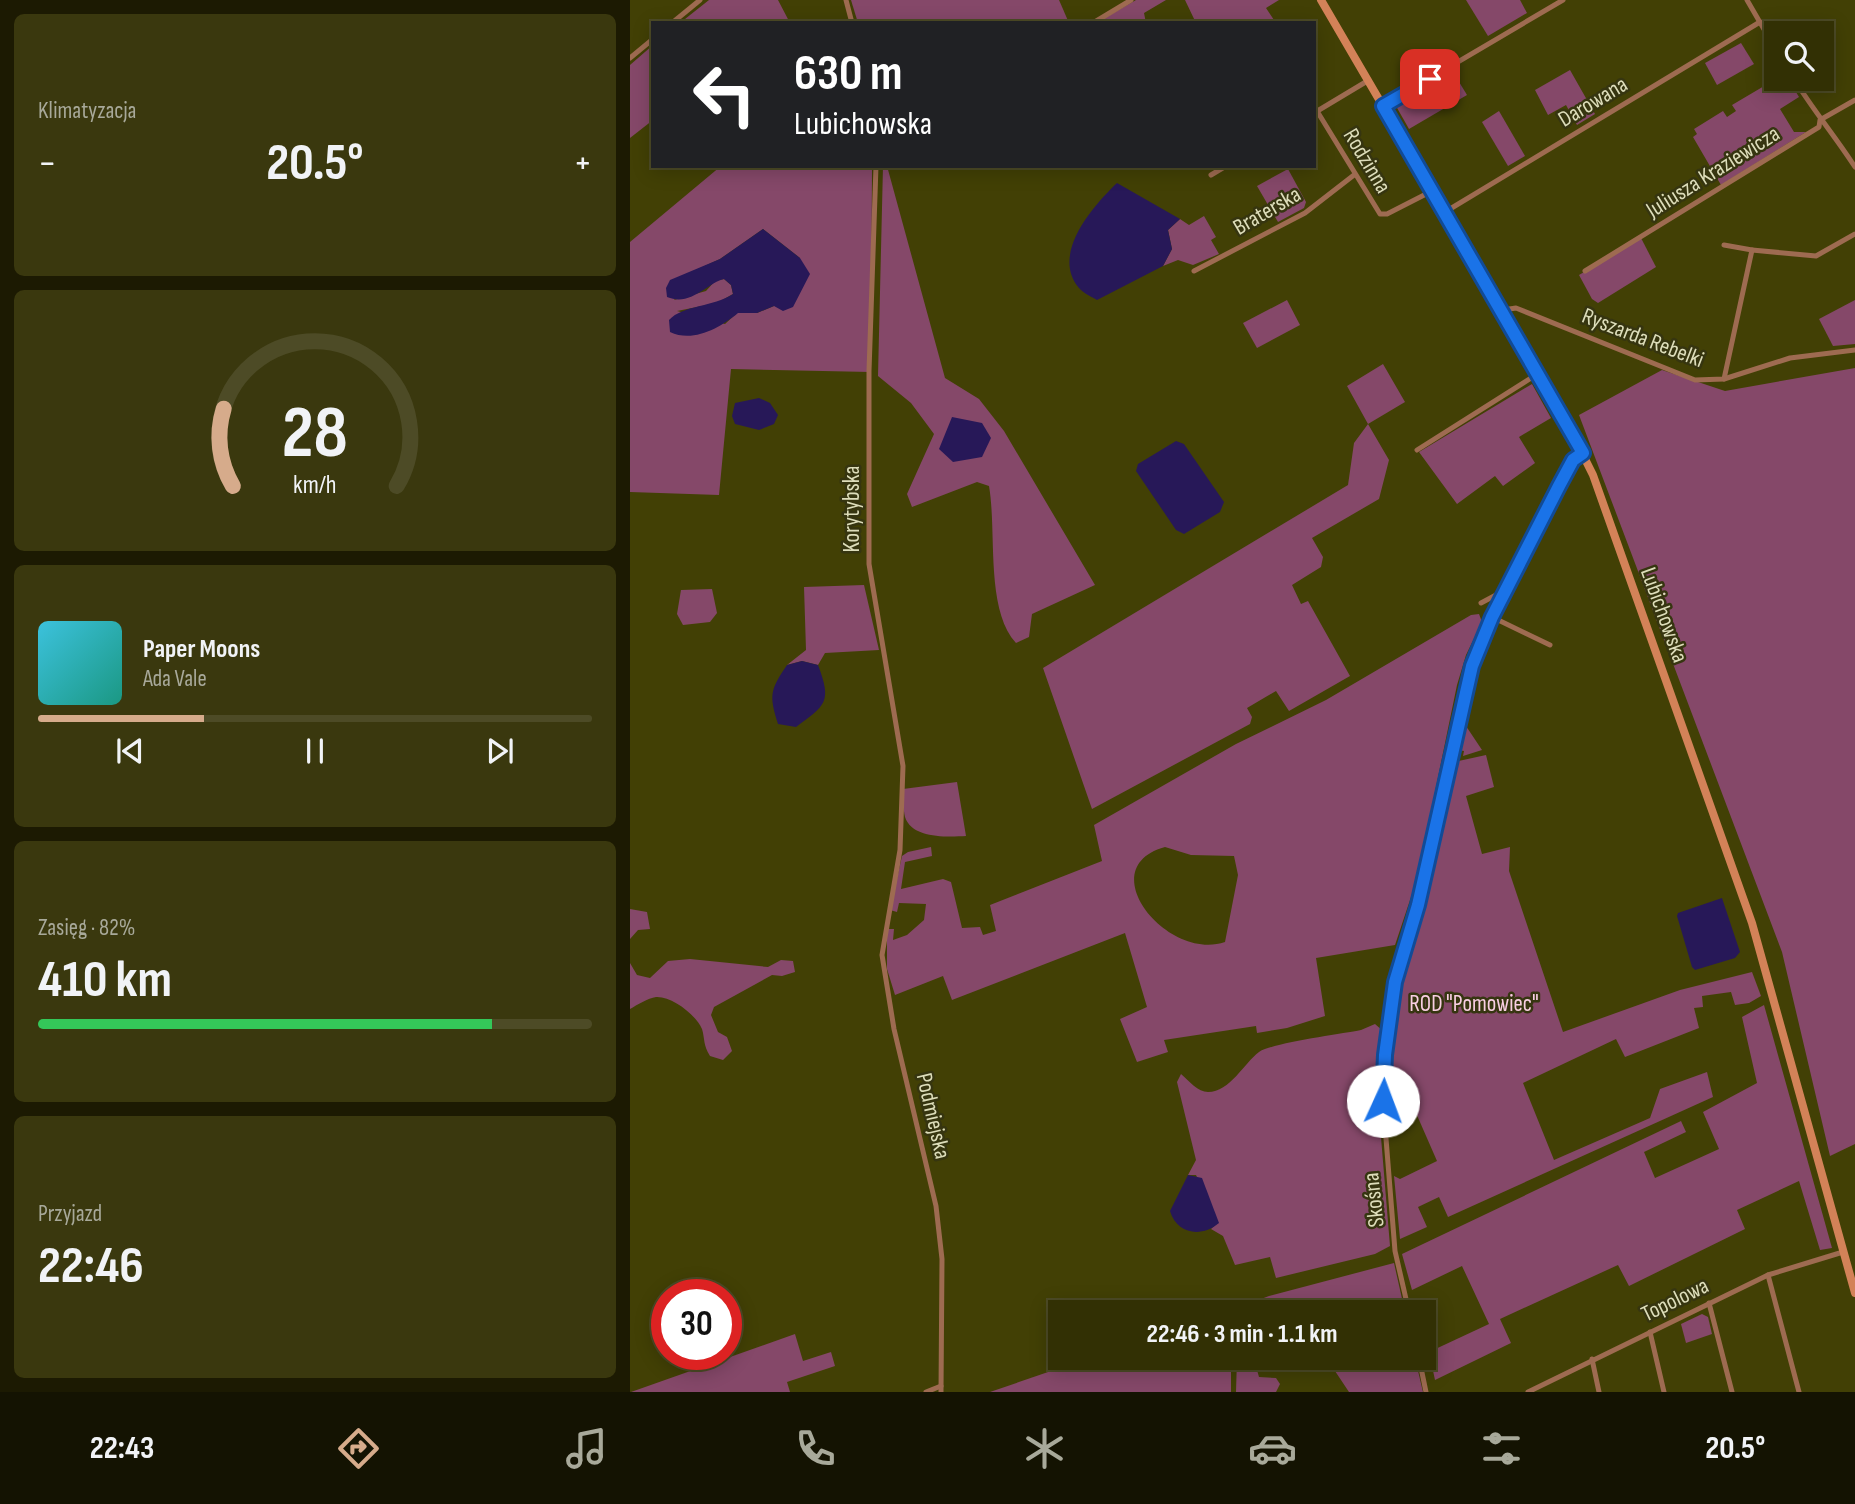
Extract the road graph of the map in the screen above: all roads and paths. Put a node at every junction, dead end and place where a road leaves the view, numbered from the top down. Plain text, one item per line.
1 (700, 0) edge
2 (846, 0) edge
3 (1131, 0) edge
4 (1321, 0) edge
5 (1563, 0) edge
6 (1746, 0) edge
7 (675, 21) edge
8 (851, 21) edge
9 (1096, 21) edge
10 (1759, 22) junction
11 (1764, 30) edge
12 (651, 41) edge
13 (630, 58) edge
14 (1368, 80) junction
15 (1801, 91) edge
16 (1855, 100) edge
17 (1383, 106) junction
18 (1316, 112) edge
19 (1819, 120) junction
20 (1855, 167) edge
21 (876, 168) edge
22 (1223, 168) edge
23 (1211, 175) dead end
24 (1354, 175) junction
25 (1432, 191) junction
26 (1445, 212) junction
27 (1855, 234) edge
28 (1724, 245) dead end
29 (1752, 250) junction
30 (1194, 271) dead end
31 (1585, 271) dead end
32 (1503, 310) junction
33 (1855, 350) edge
34 (1539, 373) junction
35 (1724, 379) junction
36 (1417, 450) dead end
37 (1583, 453) junction
38 (1504, 595) junction
39 (1481, 603) dead end
40 (1492, 617) junction
41 (1550, 645) dead end
42 (900, 850) joint
43 (1843, 1252) junction
44 (1768, 1275) junction
45 (1855, 1293) edge
46 (1406, 1300) edge
47 (1709, 1303) junction
48 (1650, 1332) junction
49 (1592, 1359) junction
50 (1421, 1370) edge
51 (941, 1389) edge
52 (1535, 1390) edge
53 (926, 1392) edge
54 (1426, 1392) edge
55 (1528, 1392) edge
56 (1599, 1392) edge
57 (1664, 1392) edge
58 (1732, 1392) edge
59 (1799, 1392) edge

1 - 7 street
2 - 8 street
3 - 9 street
4 - 14 street, Lubichowska
5 - 17 street
6 - 10 street
10 - 11 street
10 - 26 street, Darowana
12 - 13 street
14 - 17 street, Lubichowska
14 - 18 street
15 - 19 street
16 - 19 street, Juliusza Kraziewicza
17 - 25 street, Lubichowska
18 - 24 street, Rodzinna
19 - 20 street
19 - 31 street, Juliusza Kraziewicza
21 - 42 street, Korytybska
22 - 23 street
24 - 25 street, Rodzinna
24 - 30 street, Braterska
25 - 26 street, Lubichowska
26 - 32 street, Lubichowska
27 - 29 street
28 - 29 street
29 - 35 street
32 - 34 street, Lubichowska
32 - 35 street, Ryszarda Rebelki
33 - 35 street, Ryszarda Rebelki
34 - 36 street
34 - 37 street, Lubichowska
37 - 38 street, Skośna
37 - 43 street, Lubichowska
38 - 39 street
38 - 40 street, Skośna
40 - 41 street
40 - 46 street, Skośna
42 - 51 street, Podmiejska
43 - 44 street, Topolowa
43 - 45 street, Lubichowska
44 - 47 street, Topolowa
44 - 59 street
47 - 48 street, Topolowa
47 - 58 street
48 - 49 street, Topolowa
48 - 57 street
49 - 52 street, Topolowa
49 - 56 street
50 - 54 street
51 - 53 street
52 - 55 street, Topolowa

